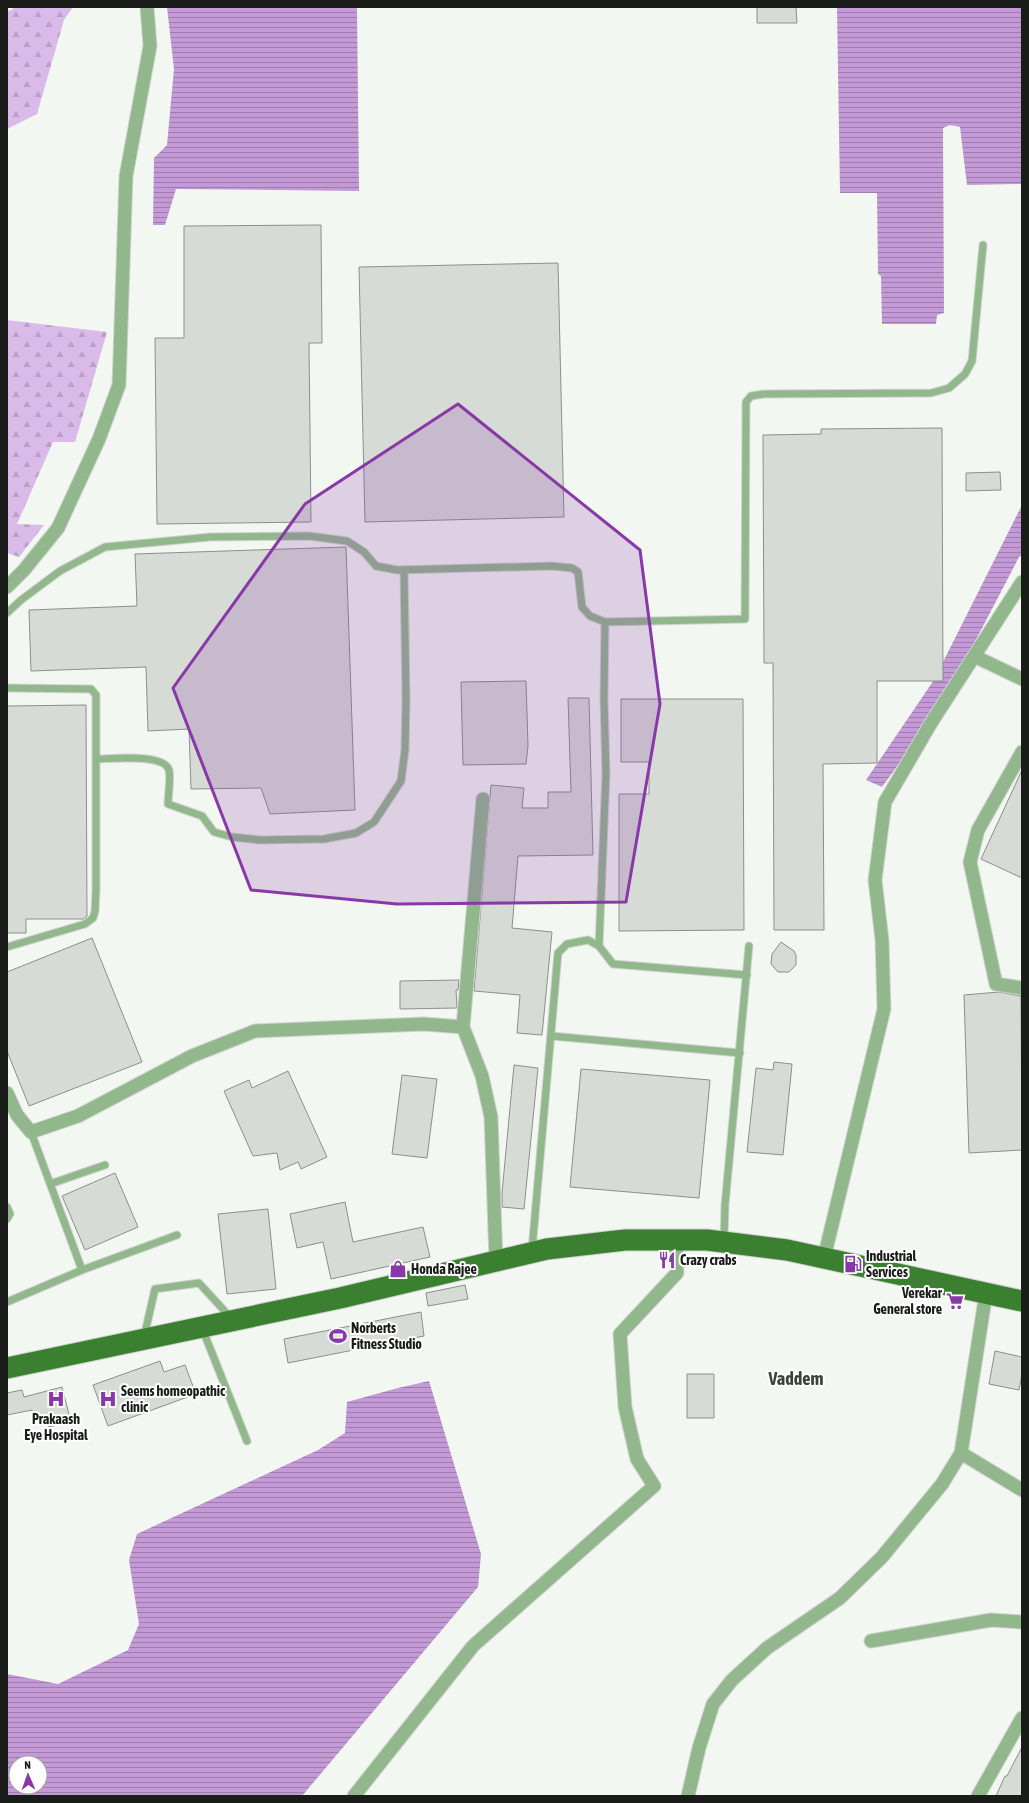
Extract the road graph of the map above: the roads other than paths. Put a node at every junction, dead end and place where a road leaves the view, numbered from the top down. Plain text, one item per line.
1 (147, 7) edge
2 (982, 245) dead end
3 (404, 570) junction
4 (1022, 582) edge
5 (7, 587) edge
6 (7, 613) edge
7 (605, 622) junction
8 (974, 656) junction
9 (1022, 679) edge
10 (7, 688) edge
11 (1022, 752) edge
12 (96, 759) junction
13 (483, 799) dead end
14 (599, 946) junction
15 (749, 946) dead end
16 (7, 947) edge
17 (747, 975) junction
18 (1022, 988) edge
19 (463, 1027) junction
20 (551, 1036) junction
21 (740, 1053) junction
22 (7, 1093) edge
23 (31, 1132) junction
24 (105, 1165) dead end
25 (50, 1184) junction
26 (7, 1207) edge
27 (7, 1219) edge
28 (177, 1235) dead end
29 (676, 1240) junction
30 (724, 1242) junction
31 (532, 1252) junction
32 (824, 1258) junction
33 (496, 1260) junction
34 (82, 1270) junction
35 (986, 1293) junction
36 (1022, 1301) edge
37 (7, 1302) edge
38 (234, 1321) junction
39 (202, 1328) junction
40 (143, 1341) junction
41 (7, 1368) edge
42 (247, 1440) dead end
43 (961, 1453) junction
44 (1022, 1490) edge
45 (1022, 1622) edge
46 (871, 1642) dead end
47 (1022, 1718) edge
48 (354, 1796) edge
49 (688, 1796) edge
50 (978, 1796) edge

1 - 5 street
2 - 7 lane
3 - 6 lane
3 - 7 lane
3 - 12 lane
4 - 8 street
7 - 14 lane
8 - 9 street
8 - 32 street
10 - 12 lane
11 - 18 street
12 - 16 lane
13 - 19 street
14 - 17 lane
14 - 20 lane
15 - 17 lane
17 - 21 lane
19 - 23 street
19 - 33 street
20 - 21 lane
20 - 31 lane
21 - 30 lane
22 - 23 street
23 - 25 lane
24 - 25 lane
25 - 34 lane
26 - 27 lane
28 - 34 lane
29 - 30 main road
29 - 31 main road
29 - 48 street
30 - 32 main road
31 - 33 main road
32 - 35 main road
33 - 38 main road
34 - 37 lane
35 - 36 main road
35 - 43 street
38 - 39 main road
38 - 40 lane
39 - 40 main road
39 - 42 lane
40 - 41 main road
43 - 44 street
43 - 49 street
45 - 46 street
47 - 50 street

